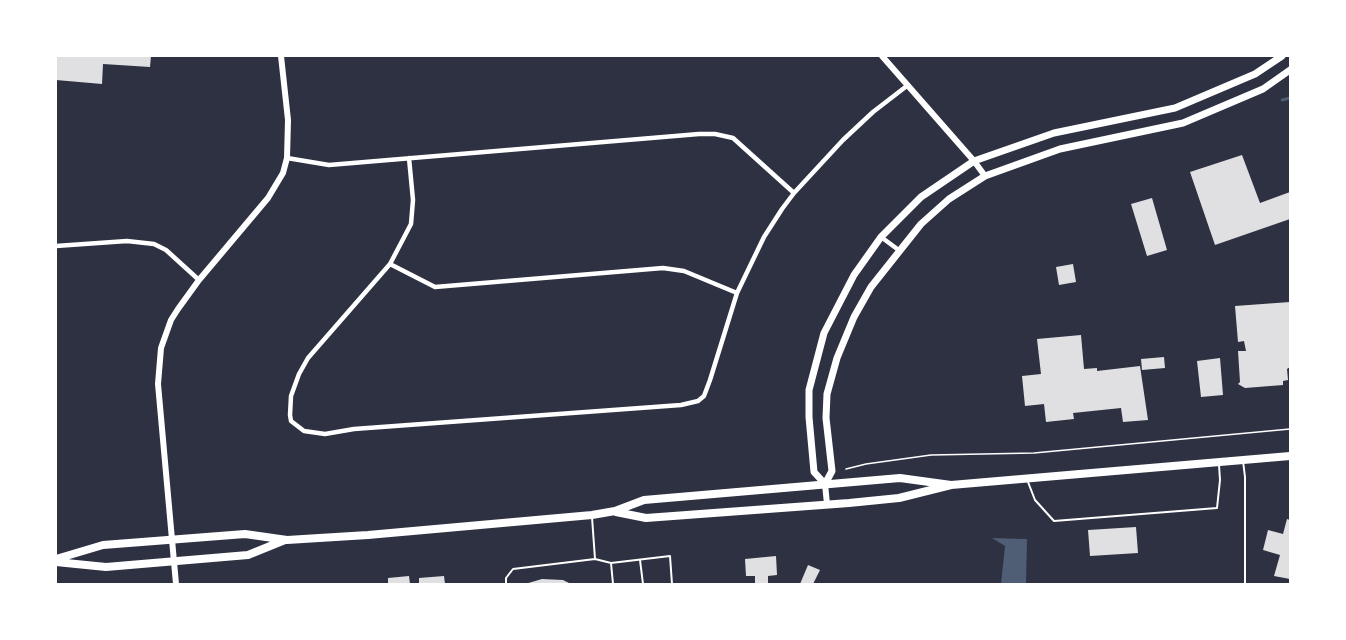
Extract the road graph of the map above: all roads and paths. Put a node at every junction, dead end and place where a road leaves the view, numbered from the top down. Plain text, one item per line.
1 (281, 56) edge
2 (882, 56) edge
3 (1282, 56) edge
4 (1290, 70) edge
5 (908, 85) junction
6 (287, 158) junction
7 (409, 158) junction
8 (974, 161) junction
9 (985, 176) junction
10 (794, 193) junction
11 (881, 237) junction
12 (56, 246) edge
13 (900, 251) junction
14 (390, 264) junction
15 (200, 280) junction
16 (737, 293) junction
17 (1290, 429) edge
18 (1290, 456) edge
19 (1243, 460) junction
20 (1219, 462) junction
21 (846, 470) dead end
22 (1026, 479) junction
23 (825, 484) junction
24 (951, 485) junction
25 (827, 504) junction
26 (615, 511) junction
27 (592, 515) junction
28 (173, 539) junction
29 (286, 540) junction
30 (595, 559) junction
31 (174, 560) junction
32 (640, 560) junction
33 (56, 561) edge
34 (611, 562) junction
35 (176, 585) edge
36 (506, 585) edge
37 (613, 585) edge
38 (643, 585) edge
39 (672, 585) edge
40 (1245, 585) edge

1 - 6 street
2 - 5 street
3 - 8 main road
4 - 9 main road
5 - 8 street
5 - 10 street
6 - 7 street
6 - 15 street
7 - 10 street
7 - 14 street
8 - 9 street
8 - 11 main road
9 - 13 main road
10 - 16 street
11 - 13 street
11 - 23 main road
12 - 15 street
13 - 23 main road
14 - 16 street
14 - 16 street
15 - 28 street
17 - 21 path
18 - 19 main road
19 - 20 main road
19 - 40 lane
20 - 22 main road
20 - 22 lane
22 - 24 main road
23 - 24 main road
23 - 25 street
23 - 26 main road
24 - 25 main road
25 - 26 main road
26 - 27 main road
27 - 29 main road
27 - 30 lane
28 - 29 main road
28 - 31 street
28 - 33 main road
29 - 31 main road
30 - 34 lane
30 - 36 lane
31 - 33 main road
31 - 35 street
32 - 34 lane
32 - 38 lane
32 - 39 lane
34 - 37 lane

